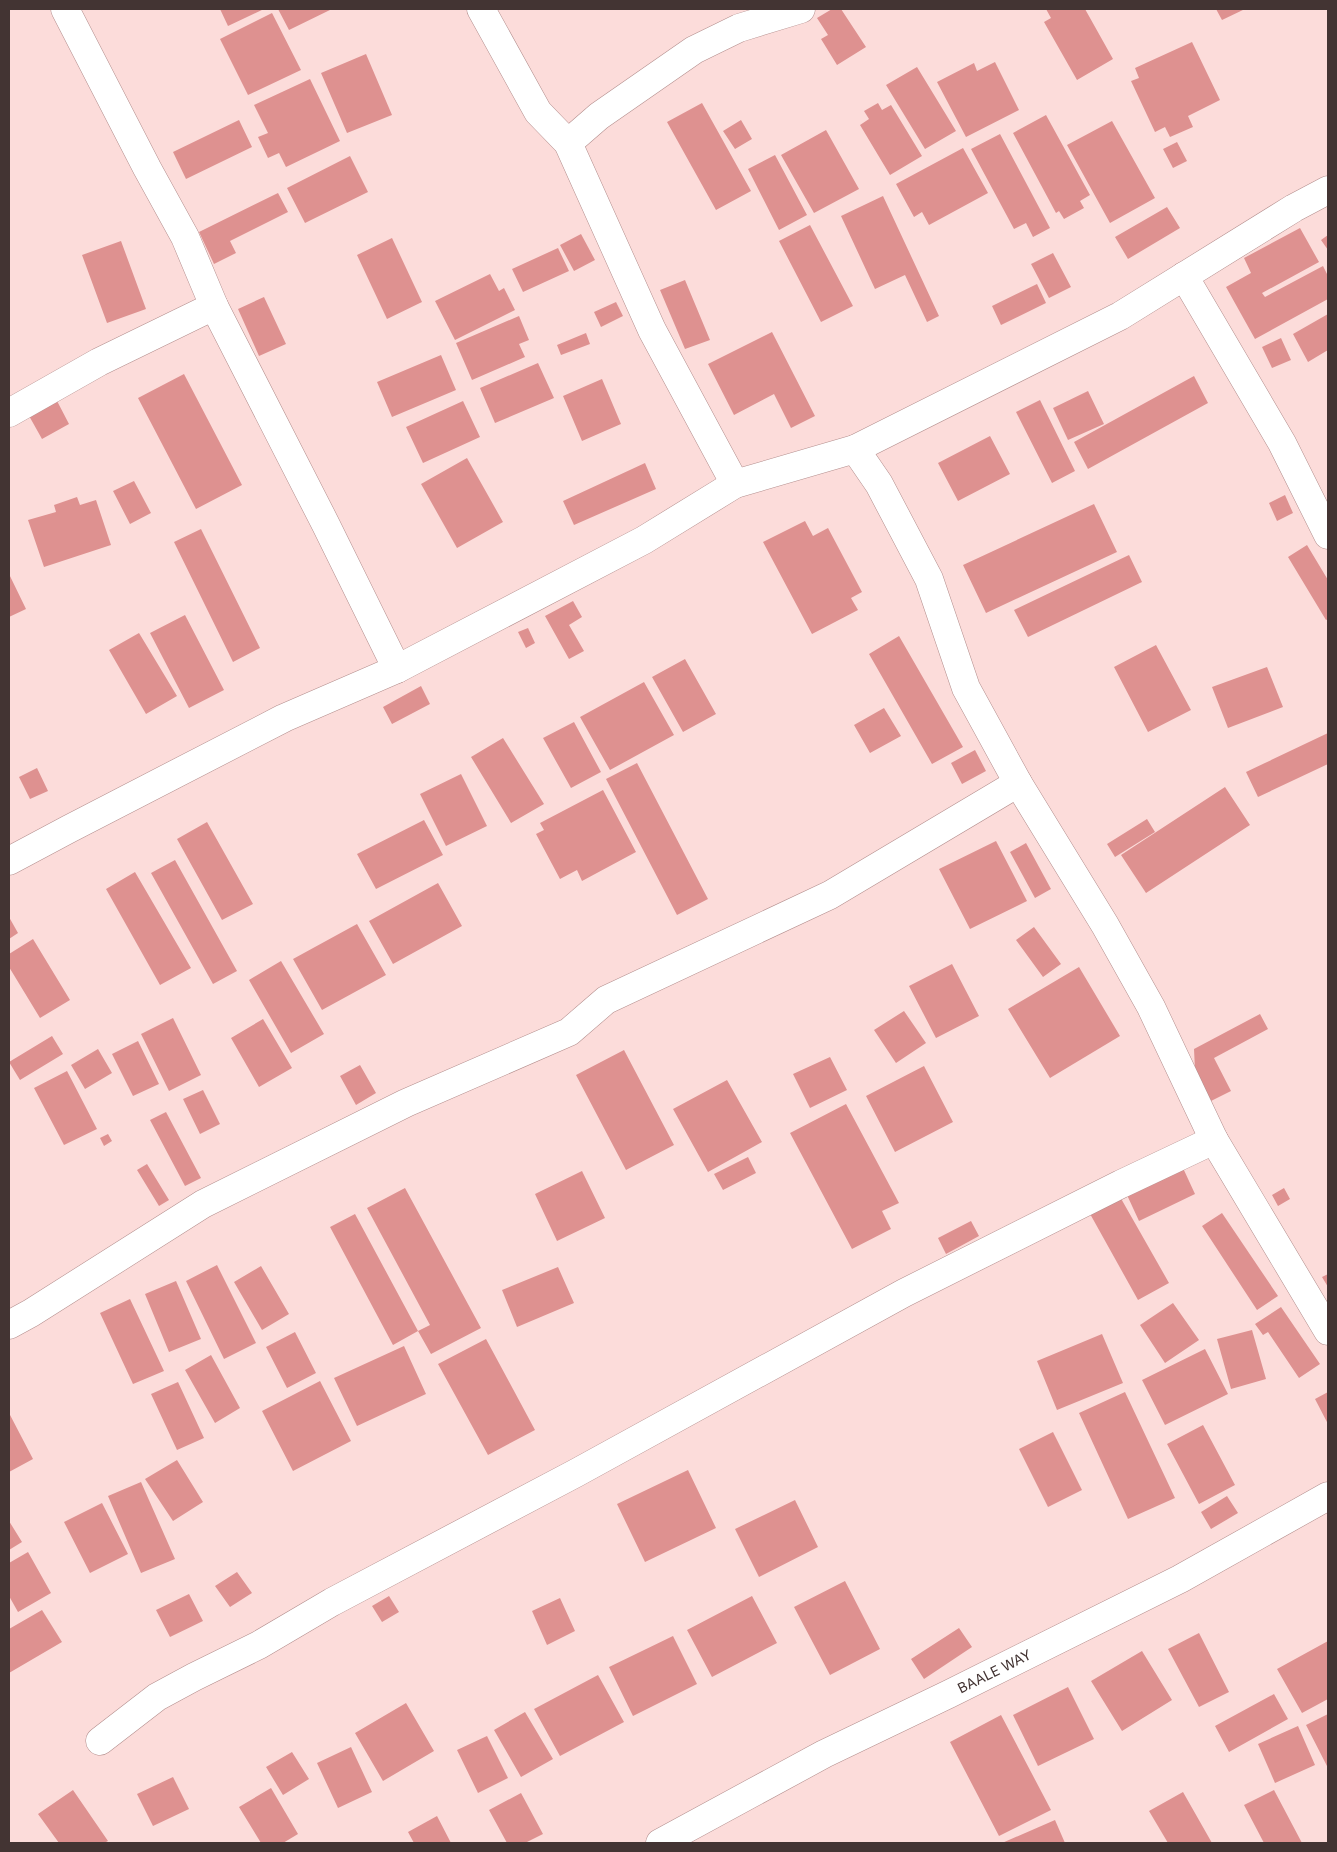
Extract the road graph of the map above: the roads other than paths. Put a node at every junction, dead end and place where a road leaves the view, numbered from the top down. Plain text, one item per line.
1 (65, 9) edge
2 (481, 9) edge
3 (801, 9) edge
4 (568, 143) junction
5 (1328, 190) edge
6 (1184, 276) junction
7 (214, 306) junction
8 (9, 413) edge
9 (855, 449) junction
10 (735, 484) junction
11 (1328, 535) edge
12 (397, 669) junction
13 (1018, 783) junction
14 (9, 861) edge
15 (1214, 1140) junction
16 (9, 1325) edge
17 (1328, 1330) edge
18 (1328, 1496) edge
19 (100, 1741) dead end
20 (660, 1843) edge

1 - 7 street
2 - 4 street
3 - 4 street
4 - 10 street
5 - 6 street
6 - 9 street
6 - 11 street
7 - 8 street
7 - 12 street
9 - 10 street
9 - 13 street
10 - 12 street
12 - 14 street
13 - 15 street
13 - 16 street
15 - 17 street
15 - 19 street
18 - 20 street, BAALE WAY

